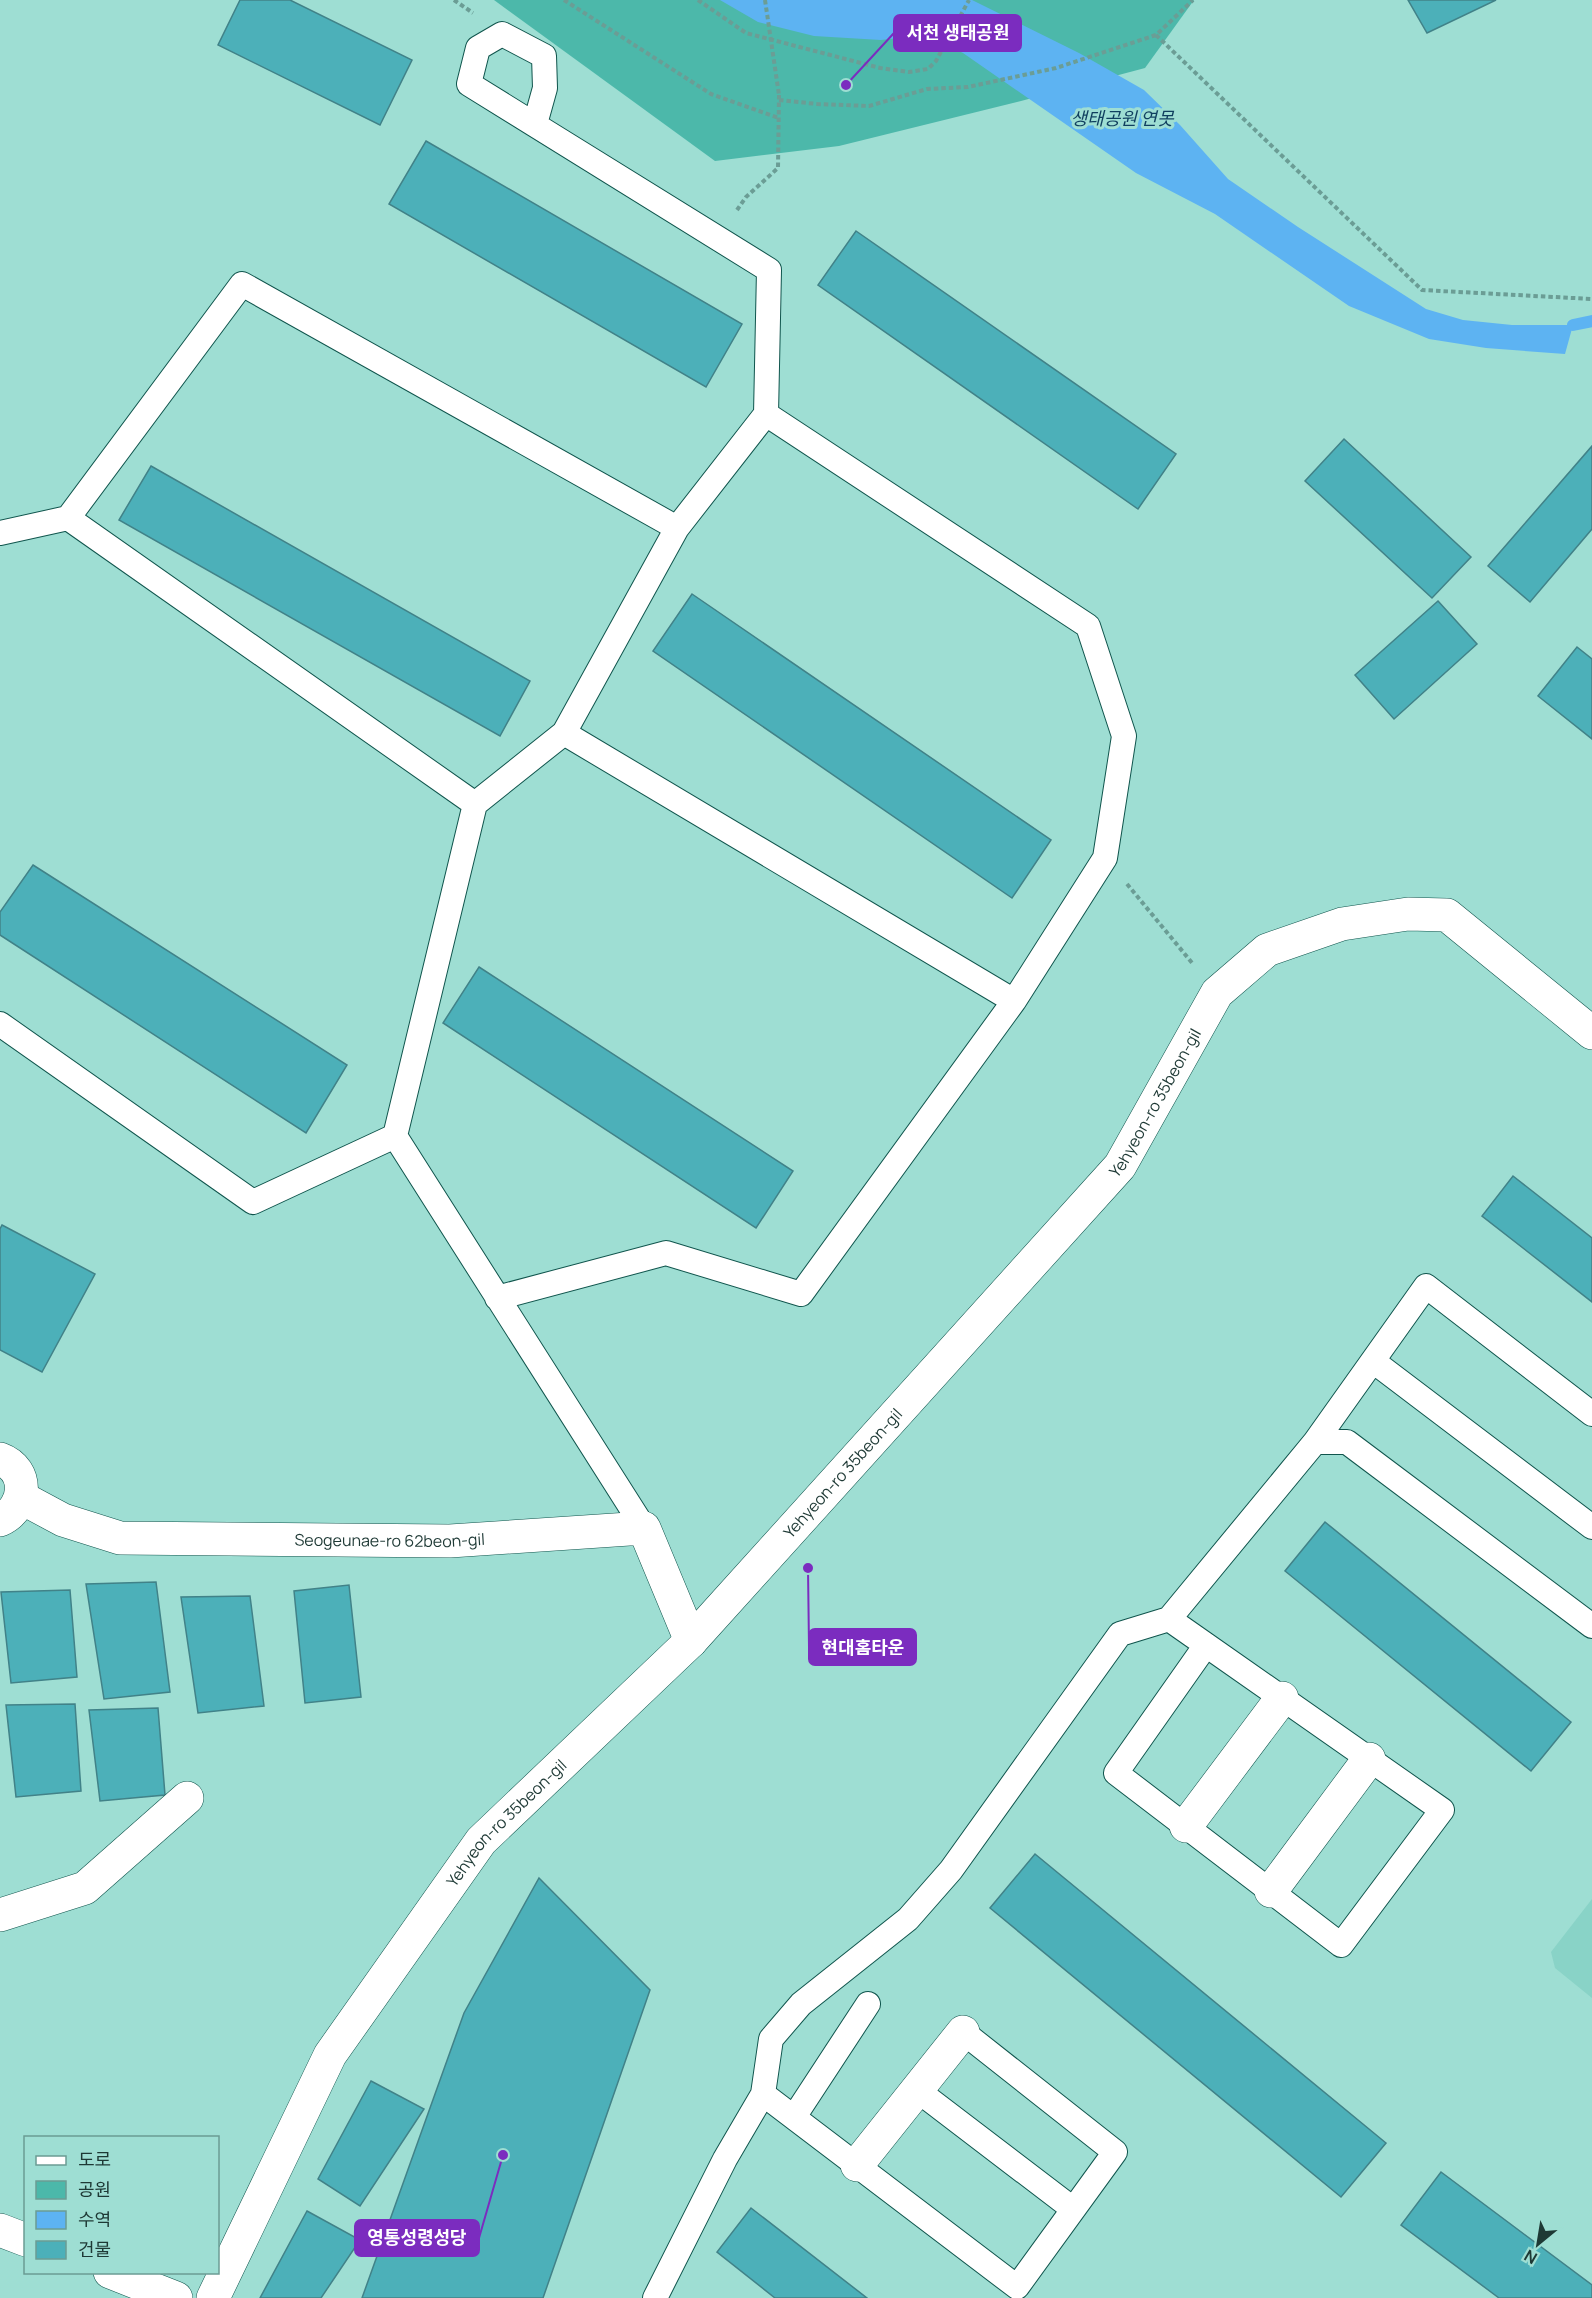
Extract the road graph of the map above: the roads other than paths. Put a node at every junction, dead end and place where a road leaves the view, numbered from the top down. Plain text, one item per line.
1 (535, 124) dead end
2 (766, 414) junction
3 (68, 518) junction
4 (677, 528) junction
5 (0, 534) edge
6 (564, 733) junction
7 (475, 804) junction
8 (1014, 1001) junction
9 (0, 1024) edge
10 (1592, 1033) edge
11 (394, 1136) junction
12 (497, 1298) junction
13 (1373, 1361) junction
14 (1592, 1414) edge
15 (1315, 1442) junction
16 (0, 1459) edge
17 (11, 1509) edge
18 (1592, 1527) edge
19 (644, 1528) junction
20 (1169, 1619) junction
21 (1592, 1626) edge
22 (692, 1641) junction
23 (1206, 1645) junction
24 (1282, 1698) junction
25 (1369, 1759) junction
26 (187, 1798) dead end
27 (1186, 1826) junction
28 (1270, 1891) junction
29 (0, 1915) edge
30 (868, 2004) dead end
31 (963, 2032) joint
32 (917, 2090) junction
33 (763, 2094) junction
34 (794, 2117) junction
35 (857, 2166) junction
36 (1073, 2209) junction
37 (0, 2230) edge
38 (24, 2239) edge
39 (115, 2274) edge
40 (176, 2298) edge
41 (213, 2298) edge
42 (655, 2298) edge

1 - 2 lane
2 - 4 lane
2 - 8 lane
3 - 4 lane
3 - 5 lane
3 - 7 lane
4 - 6 lane
6 - 7 lane
6 - 8 lane
7 - 11 lane
8 - 12 lane
9 - 11 lane
10 - 22 street, Yehyeon-ro 35beon-gil
11 - 12 lane
12 - 19 lane
13 - 14 lane
13 - 15 lane
13 - 18 lane
15 - 20 lane
15 - 21 lane
16 - 17 street
17 - 19 street, Seogeunae-ro 62beon-gil
19 - 22 street
20 - 23 lane
20 - 33 lane
22 - 41 street, Yehyeon-ro 35beon-gil
23 - 24 lane
23 - 27 lane
24 - 25 lane
24 - 27 street
25 - 28 street
25 - 28 lane
26 - 29 street
27 - 28 lane
30 - 34 lane
31 - 32 street
31 - 36 lane
32 - 35 street
32 - 36 lane
33 - 34 lane
33 - 42 lane
34 - 35 lane
35 - 36 lane
37 - 38 street
39 - 40 street

